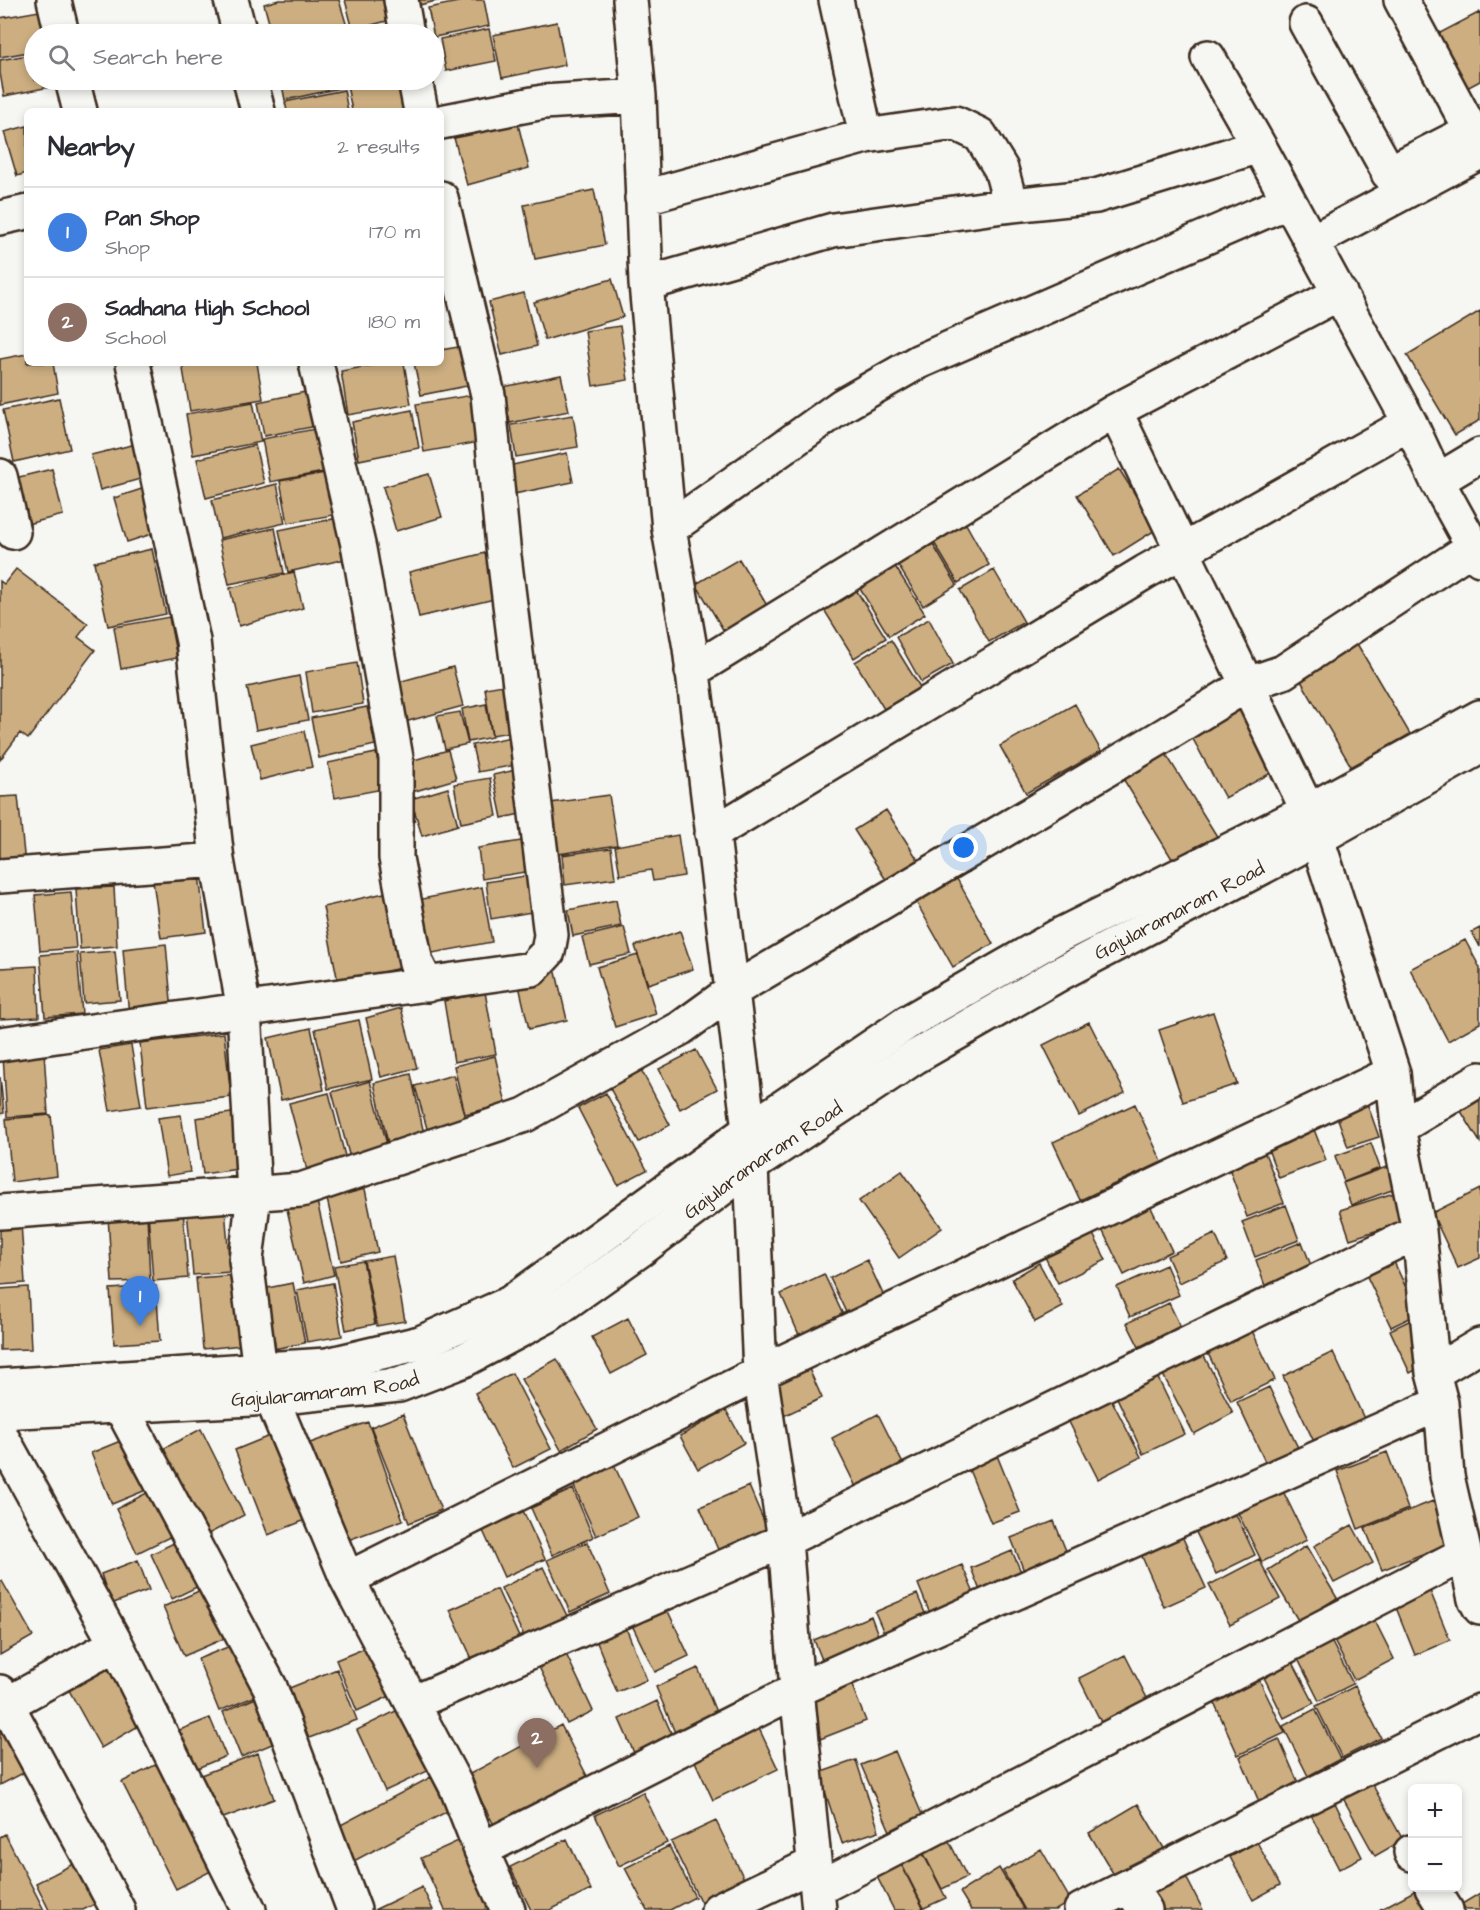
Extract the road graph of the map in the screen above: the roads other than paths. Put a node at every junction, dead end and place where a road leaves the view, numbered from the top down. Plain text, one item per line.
1 (54, 0) edge
2 (231, 0) edge
3 (401, 0) edge
4 (630, 0) edge
5 (836, 0) edge
6 (1401, 0) edge
7 (1306, 22) dead end
8 (60, 24) edge
9 (237, 24) edge
10 (406, 24) edge
11 (1208, 57) dead end
12 (75, 90) edge
13 (253, 90) edge
14 (418, 90) edge
15 (639, 96) junction
16 (79, 108) edge
17 (257, 108) edge
18 (421, 108) edge
19 (444, 121) edge
20 (866, 136) junction
21 (1259, 146) junction
22 (1419, 168) edge
23 (642, 198) junction
24 (1289, 201) junction
25 (1011, 205) junction
26 (444, 211) edge
27 (24, 213) edge
28 (0, 218) edge
29 (1311, 242) junction
30 (646, 284) junction
31 (1340, 294) junction
32 (134, 366) edge
33 (317, 366) edge
34 (1115, 411) junction
35 (1410, 423) junction
36 (1480, 455) edge
37 (0, 476) edge
38 (1437, 481) junction
39 (669, 529) junction
40 (13, 532) dead end
41 (1182, 552) junction
42 (1477, 553) edge
43 (692, 671) junction
44 (1248, 684) junction
45 (1480, 717) edge
46 (1480, 747) edge
47 (1312, 825) junction
48 (712, 834) junction
49 (217, 860) junction
50 (0, 876) edge
51 (427, 985) junction
52 (732, 991) junction
53 (244, 1010) junction
54 (0, 1044) edge
55 (1393, 1073) junction
56 (1480, 1079) edge
57 (1398, 1128) junction
58 (749, 1130) junction
59 (751, 1166) junction
60 (254, 1194) junction
61 (0, 1212) edge
62 (1419, 1231) junction
63 (1480, 1345) edge
64 (760, 1373) junction
65 (266, 1384) junction
66 (0, 1386) edge
67 (1437, 1388) junction
68 (120, 1405) junction
69 (0, 1412) edge
70 (0, 1434) edge
71 (785, 1540) junction
72 (1464, 1554) junction
73 (346, 1579) junction
74 (1478, 1601) edge
75 (116, 1644) junction
76 (797, 1690) junction
77 (2, 1701) edge
78 (413, 1703) junction
79 (1476, 1722) edge
80 (481, 1850) junction
81 (816, 1888) edge
82 (1435, 1892) edge
83 (1137, 1898) edge
84 (118, 1910) edge
85 (249, 1910) edge
86 (354, 1910) edge
87 (508, 1910) edge
88 (718, 1910) edge
89 (1081, 1910) edge
90 (1446, 1910) edge

1 - 8 street
2 - 9 street
3 - 10 street
4 - 15 street
5 - 20 street
6 - 22 street
7 - 22 street
11 - 21 street
12 - 16 street
13 - 17 street
14 - 18 street
15 - 19 street
15 - 23 street
20 - 23 street
20 - 25 street
21 - 24 street
21 - 25 street
22 - 29 street
23 - 30 street
24 - 29 street
24 - 39 street
25 - 30 street
26 - 51 street
27 - 28 street
29 - 31 street
30 - 39 street
31 - 34 street
31 - 35 street
32 - 49 street
33 - 51 street
34 - 41 street
34 - 43 street
35 - 38 street
35 - 41 street
36 - 38 street
37 - 40 street
38 - 42 street
39 - 43 street
41 - 44 street
41 - 48 street
42 - 44 street
43 - 48 street
44 - 47 street
44 - 52 street
45 - 47 street, Gajularamaram Road
46 - 47 street, Gajularamaram Road
47 - 55 street
47 - 58 street, Gajularamaram Road
47 - 59 street, Gajularamaram Road
48 - 52 street
49 - 50 street
49 - 53 street
51 - 53 street
52 - 58 street
52 - 60 street
53 - 54 street
53 - 60 street
55 - 57 street
55 - 64 street
56 - 57 street
57 - 62 street
58 - 65 street, Gajularamaram Road
59 - 64 street
59 - 65 street, Gajularamaram Road
60 - 61 street
60 - 65 street
62 - 67 street
62 - 71 street
63 - 67 street
64 - 71 street
64 - 73 street
65 - 66 street, Gajularamaram Road
65 - 68 street, Gajularamaram Road
65 - 73 street
67 - 72 street
67 - 76 street
68 - 69 street, Gajularamaram Road
68 - 86 street
70 - 75 street
71 - 76 street
71 - 78 street
72 - 74 street
72 - 81 street
73 - 78 street
75 - 77 street
75 - 85 street
76 - 80 street
76 - 81 street
77 - 84 street
78 - 80 street
79 - 83 street
80 - 87 street
81 - 88 street
82 - 90 street
83 - 89 street

